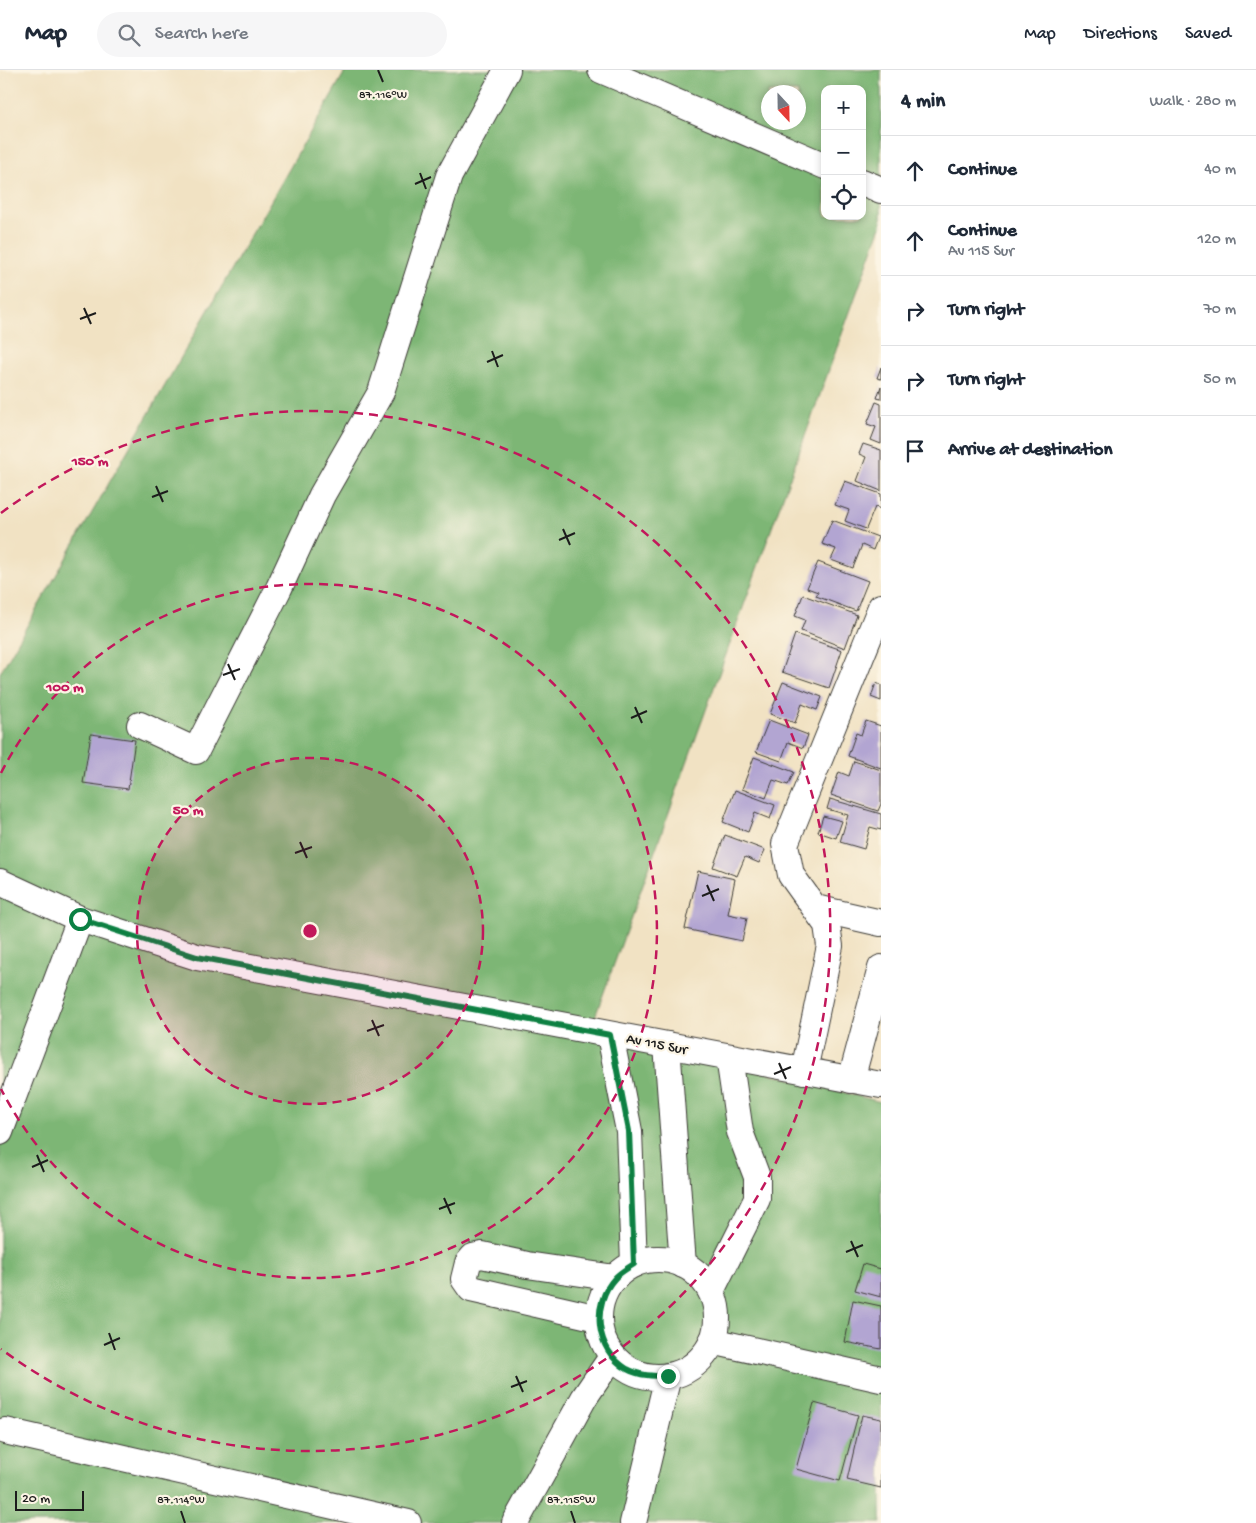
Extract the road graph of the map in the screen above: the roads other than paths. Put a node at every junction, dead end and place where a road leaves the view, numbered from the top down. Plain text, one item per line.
1 (507, 70) edge
2 (602, 70) edge
3 (821, 164) edge
4 (866, 184) edge
5 (881, 190) edge
6 (881, 607) edge
7 (140, 725) dead end
8 (0, 882) edge
9 (815, 908) junction
10 (80, 919) junction
11 (881, 923) edge
12 (881, 968) edge
13 (610, 1035) junction
14 (667, 1045) junction
15 (729, 1057) junction
16 (804, 1071) junction
17 (851, 1080) junction
18 (881, 1085) edge
19 (0, 1132) edge
20 (683, 1264) junction
21 (527, 1265) junction
22 (625, 1271) junction
23 (711, 1292) junction
24 (518, 1299) junction
25 (598, 1318) junction
26 (712, 1341) junction
27 (612, 1357) junction
28 (668, 1376) junction
29 (881, 1379) edge
30 (5, 1430) dead end
31 (408, 1523) edge
32 (515, 1523) edge
33 (633, 1523) edge

1 - 7 street
2 - 3 street
4 - 5 street
6 - 9 street
8 - 10 street, Av 115 Sur
9 - 11 street
9 - 16 street
10 - 13 street, Av 115 Sur
10 - 19 street
12 - 17 street
13 - 14 street, Av 115 Sur
13 - 22 street
14 - 15 street, Av 115 Sur
14 - 20 street
15 - 16 street, Av 115 Sur
15 - 23 street
16 - 17 street, Av 115 Sur
17 - 18 street, Av 115 Sur
20 - 22 street
20 - 23 street
21 - 22 street
21 - 24 street
21 - 24 street
22 - 25 street
23 - 26 street
24 - 25 street
25 - 27 street
26 - 28 street
26 - 29 street
27 - 28 street
27 - 32 street
28 - 33 street
30 - 31 street

